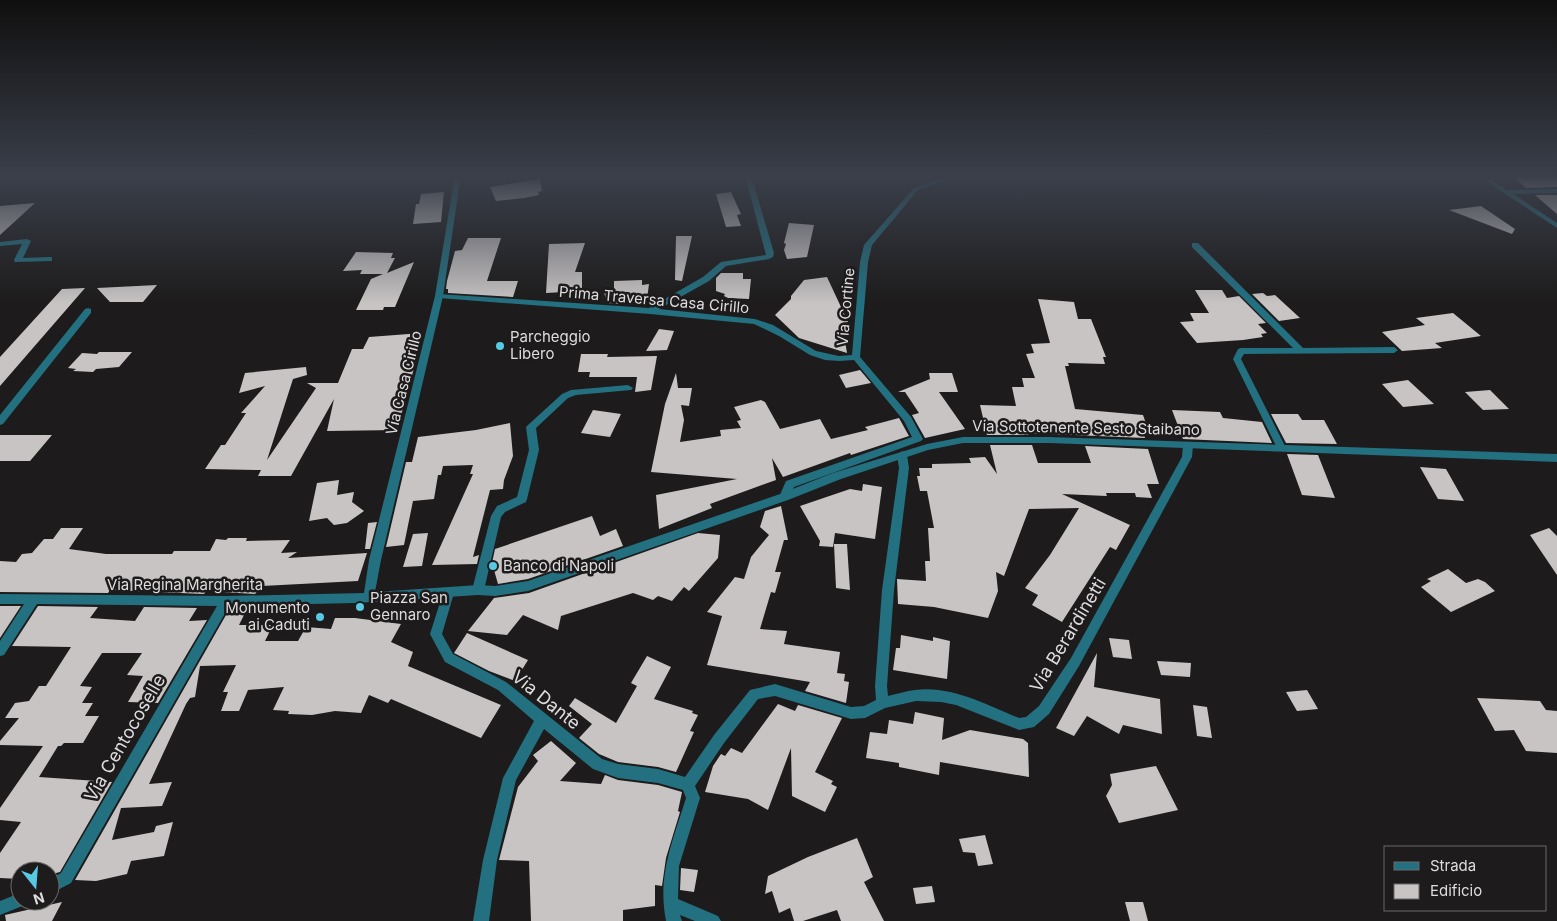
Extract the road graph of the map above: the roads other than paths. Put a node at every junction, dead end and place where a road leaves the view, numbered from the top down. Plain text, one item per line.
1 (451, 218) edge
2 (760, 218) edge
3 (891, 218) edge
4 (1545, 218) edge
5 (1557, 226) edge
6 (0, 244) edge
7 (1195, 245) dead end
8 (49, 259) dead end
9 (439, 296) junction
10 (88, 311) dead end
11 (650, 311) junction
12 (1299, 349) junction
13 (1394, 350) dead end
14 (856, 357) junction
15 (628, 388) dead end
16 (0, 422) edge
17 (1188, 445) junction
18 (1281, 448) junction
19 (902, 455) junction
20 (1557, 458) edge
21 (784, 497) junction
22 (478, 590) junction
23 (448, 593) junction
24 (369, 595) junction
25 (0, 599) edge
26 (34, 599) junction
27 (226, 600) junction
28 (0, 651) edge
29 (883, 702) junction
30 (542, 720) junction
31 (688, 785) junction
32 (60, 881) edge
33 (670, 903) junction
34 (481, 921) edge
35 (674, 921) edge
36 (713, 921) edge

1 - 9 street, Via Casa Cirillo
2 - 11 street
3 - 14 street, Via Cortine
4 - 5 street
6 - 8 street
7 - 12 street
9 - 11 street, Prima Traversa Casa Cirillo
9 - 24 street, Via Casa Cirillo
10 - 16 street
11 - 14 street, Prima Traversa Casa Cirillo
12 - 13 street
12 - 18 street
14 - 21 street, Via Cortine
15 - 22 street
17 - 18 street, Via Sottotenente Sesto Staibano
17 - 19 street, Via Sottotenente Sesto Staibano
17 - 29 street, Via Berardinetti
18 - 20 street, Via Sottotenente Sesto Staibano
19 - 21 street, Via Sottotenente Sesto Staibano
19 - 29 street
21 - 22 street, Via Sottotenente Sesto Staibano
22 - 23 street, Via Sottotenente Sesto Staibano
23 - 24 street, Via Sottotenente Sesto Staibano
23 - 30 street, Via Dante
24 - 27 street, Via Regina Margherita
25 - 26 street, Via Regina Margherita
26 - 27 street, Via Regina Margherita
26 - 28 street
27 - 32 street, Via Centocoselle
29 - 31 street, Via Berardinetti
30 - 31 street, Via Dante
30 - 34 street
31 - 33 street
33 - 35 street
33 - 36 street

